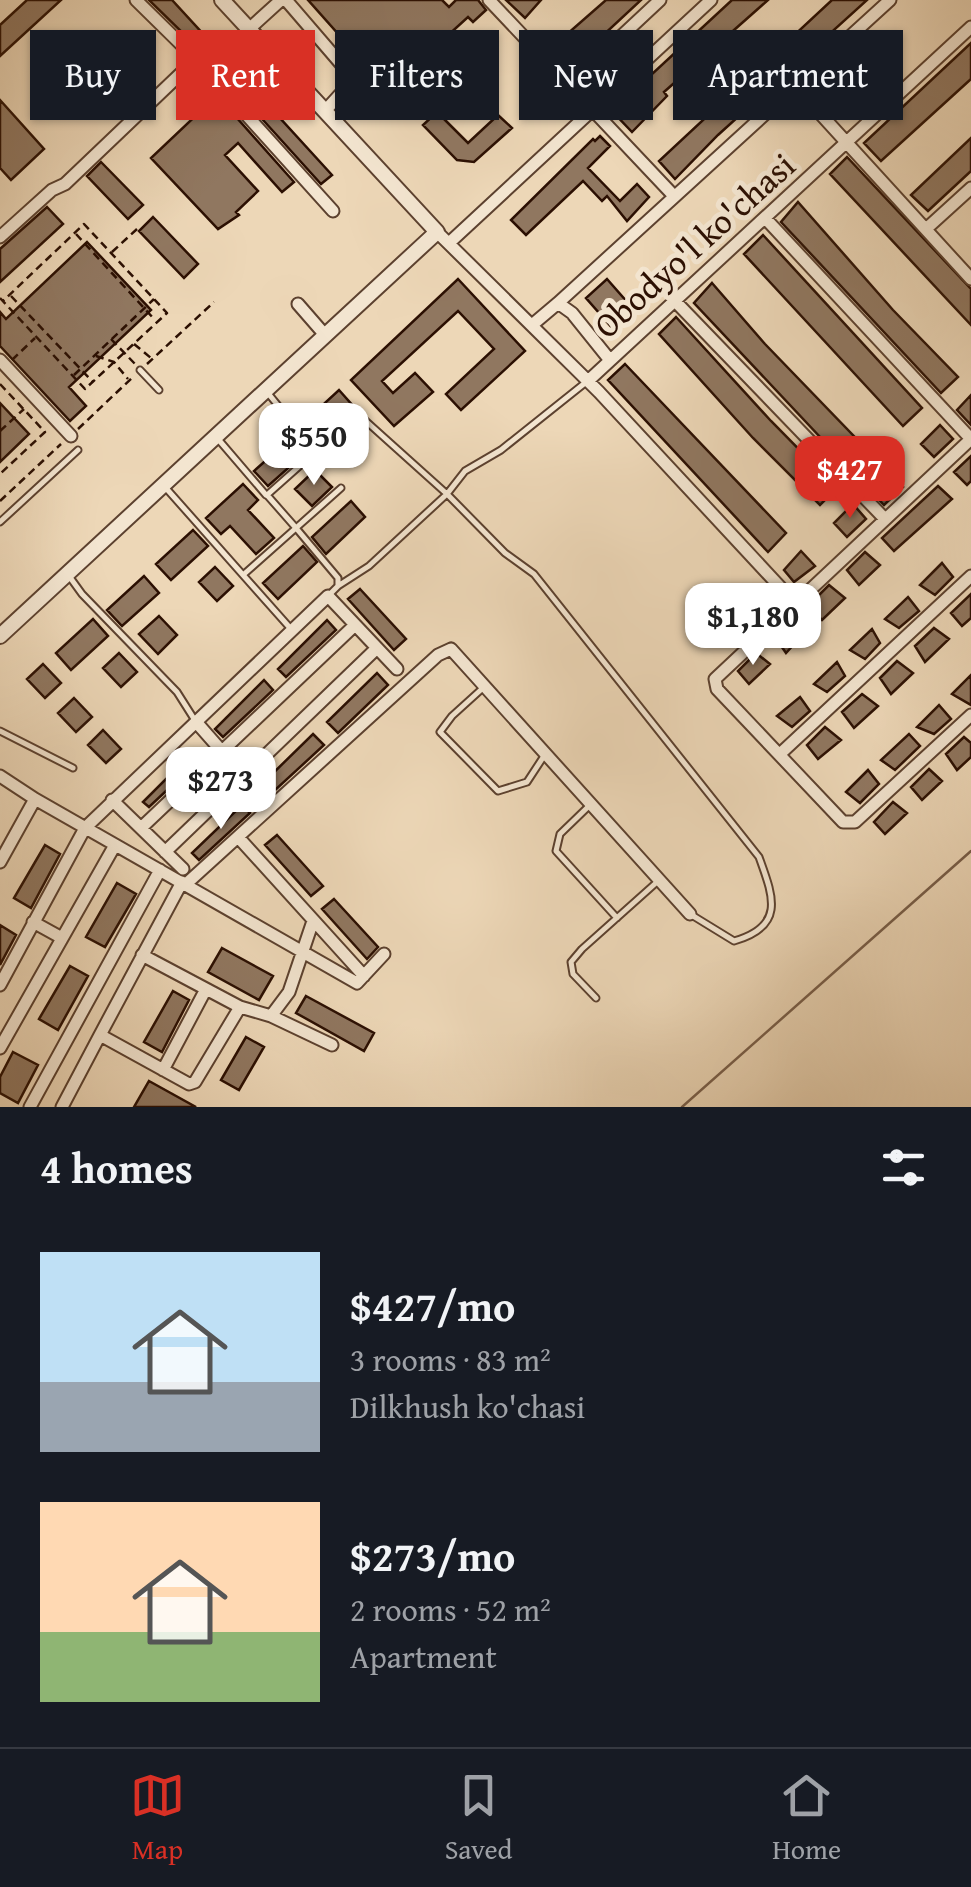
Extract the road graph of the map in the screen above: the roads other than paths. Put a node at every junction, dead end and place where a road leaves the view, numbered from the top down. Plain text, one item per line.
1 (136, 0) edge
2 (222, 0) edge
3 (284, 0) edge
4 (489, 0) edge
5 (660, 0) edge
6 (711, 0) edge
7 (890, 0) edge
8 (971, 27) edge
9 (249, 29) junction
10 (628, 30) edge
11 (857, 30) edge
12 (519, 33) edge
13 (176, 40) edge
14 (653, 53) edge
15 (176, 79) edge
16 (325, 111) junction
17 (251, 120) edge
18 (580, 120) edge
19 (601, 120) edge
20 (758, 120) edge
21 (827, 120) edge
22 (847, 142) junction
23 (971, 188) edge
24 (674, 196) junction
25 (334, 210) dead end
26 (765, 218) junction
27 (926, 230) junction
28 (437, 232) junction
29 (0, 237) edge
30 (449, 243) junction
31 (971, 279) edge
32 (674, 300) junction
33 (558, 303) junction
34 (298, 304) dead end
35 (532, 326) junction
36 (325, 336) junction
37 (609, 359) junction
38 (3, 363) edge
39 (140, 370) road end
40 (588, 381) junction
41 (159, 390) dead end
42 (265, 390) junction
43 (71, 436) road end
44 (216, 436) junction
45 (971, 439) edge
46 (78, 450) dead end
47 (315, 450) junction
48 (163, 485) junction
49 (341, 488) dead end
50 (446, 494) junction
51 (267, 496) junction
52 (885, 519) junction
53 (0, 522) edge
54 (296, 528) junction
55 (68, 573) junction
56 (243, 575) junction
57 (971, 576) edge
58 (338, 586) junction
59 (328, 596) junction
60 (794, 602) junction
61 (354, 625) junction
62 (292, 631) junction
63 (0, 636) edge
64 (377, 648) junction
65 (397, 669) dead end
66 (484, 687) junction
67 (971, 716) edge
68 (197, 723) junction
69 (0, 731) edge
70 (221, 752) junction
71 (781, 753) junction
72 (544, 755) junction
73 (73, 768) dead end
74 (0, 776) edge
75 (243, 776) junction
76 (35, 799) junction
77 (112, 800) junction
78 (591, 804) junction
79 (270, 806) junction
80 (85, 828) junction
81 (141, 828) junction
82 (238, 837) junction
83 (115, 845) junction
84 (165, 852) junction
85 (0, 862) edge
86 (160, 870) junction
87 (184, 878) junction
88 (659, 880) junction
89 (690, 914) joint
90 (617, 918) junction
91 (313, 921) junction
92 (33, 922) junction
93 (62, 938) junction
94 (303, 953) junction
95 (384, 954) dead end
96 (142, 955) junction
97 (364, 976) junction
98 (0, 984) edge
99 (206, 989) junction
100 (596, 998) dead end
101 (240, 1007) junction
102 (271, 1016) junction
103 (100, 1035) junction
104 (332, 1046) dead end
105 (0, 1048) edge
106 (164, 1070) junction
107 (30, 1107) edge
108 (62, 1107) edge

1 - 13 street
2 - 9 street
3 - 9 street
3 - 16 street
4 - 12 street
5 - 10 street
6 - 14 street
7 - 11 street
8 - 22 street, Obodyo'l ko'chasi
9 - 16 street
15 - 29 street
16 - 28 street
17 - 25 street
18 - 30 street
19 - 24 street
20 - 24 street
21 - 22 street
22 - 26 street, Obodyo'l ko'chasi
22 - 27 street
23 - 27 street
24 - 33 street
26 - 32 street, Obodyo'l ko'chasi
26 - 45 street
27 - 31 street
28 - 30 street
28 - 36 street
30 - 35 street
32 - 37 street, Obodyo'l ko'chasi
32 - 52 street
33 - 35 street
33 - 37 street
34 - 36 street
35 - 40 street
36 - 42 street
37 - 40 street, Obodyo'l ko'chasi
38 - 43 street
39 - 41 lane
40 - 50 lane
40 - 60 street
42 - 44 street
42 - 47 lane
44 - 48 street
44 - 51 lane
45 - 52 street
46 - 53 lane
47 - 50 lane
47 - 51 lane
48 - 55 street
48 - 56 lane
49 - 54 lane
50 - 58 lane
50 - 89 lane
51 - 54 lane
52 - 60 street
54 - 56 lane
54 - 58 lane
55 - 63 street
55 - 68 lane
56 - 62 lane
57 - 71 street
58 - 59 lane
59 - 61 street
59 - 62 street
60 - 71 street
61 - 64 street
61 - 70 street
62 - 68 street
64 - 65 street
64 - 75 street
66 - 72 street
66 - 72 lane
66 - 79 street
67 - 71 street
68 - 70 street
68 - 77 street
69 - 73 lane
70 - 75 street
70 - 81 street
72 - 78 street
74 - 76 street
75 - 79 street
75 - 84 street
76 - 80 street
76 - 85 street
77 - 80 street
77 - 81 street
78 - 88 street
78 - 90 lane
79 - 82 street
80 - 83 street
80 - 92 street
81 - 84 street
82 - 87 street
82 - 91 street
83 - 86 street
83 - 93 street
84 - 87 street
86 - 87 street
86 - 107 street
87 - 94 street
87 - 96 street
88 - 89 street
88 - 90 lane
90 - 100 lane
91 - 94 street
91 - 97 street
92 - 93 street
92 - 98 street
93 - 105 street
94 - 97 street
94 - 102 street
95 - 97 street
96 - 99 street
96 - 103 street
99 - 101 street
99 - 106 street
101 - 102 street
101 - 106 street
102 - 104 street
103 - 106 street
103 - 108 street

